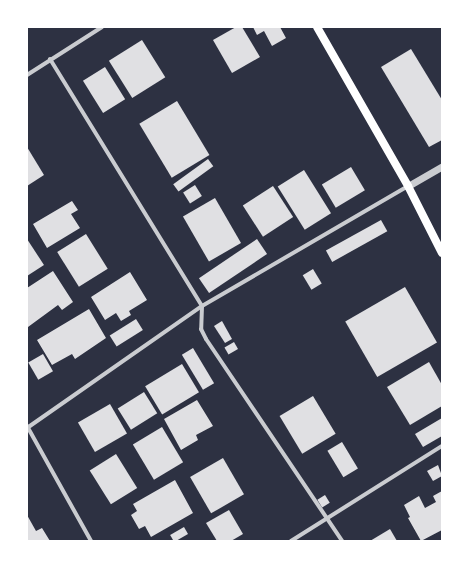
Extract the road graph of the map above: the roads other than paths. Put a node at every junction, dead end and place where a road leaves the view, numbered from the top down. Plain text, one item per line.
1 (102, 27) edge
2 (317, 27) edge
3 (50, 59) junction
4 (27, 75) edge
5 (442, 166) edge
6 (408, 186) junction
7 (442, 253) edge
8 (202, 306) junction
9 (27, 427) edge
10 (442, 446) edge
11 (328, 517) junction
12 (91, 541) edge
13 (291, 541) edge
14 (342, 541) edge

1 - 3 street
2 - 6 main road
3 - 4 street
3 - 8 street
5 - 6 street
6 - 7 main road
6 - 8 street
8 - 9 street
8 - 11 street
9 - 12 street
10 - 11 street
11 - 13 street
11 - 14 street

